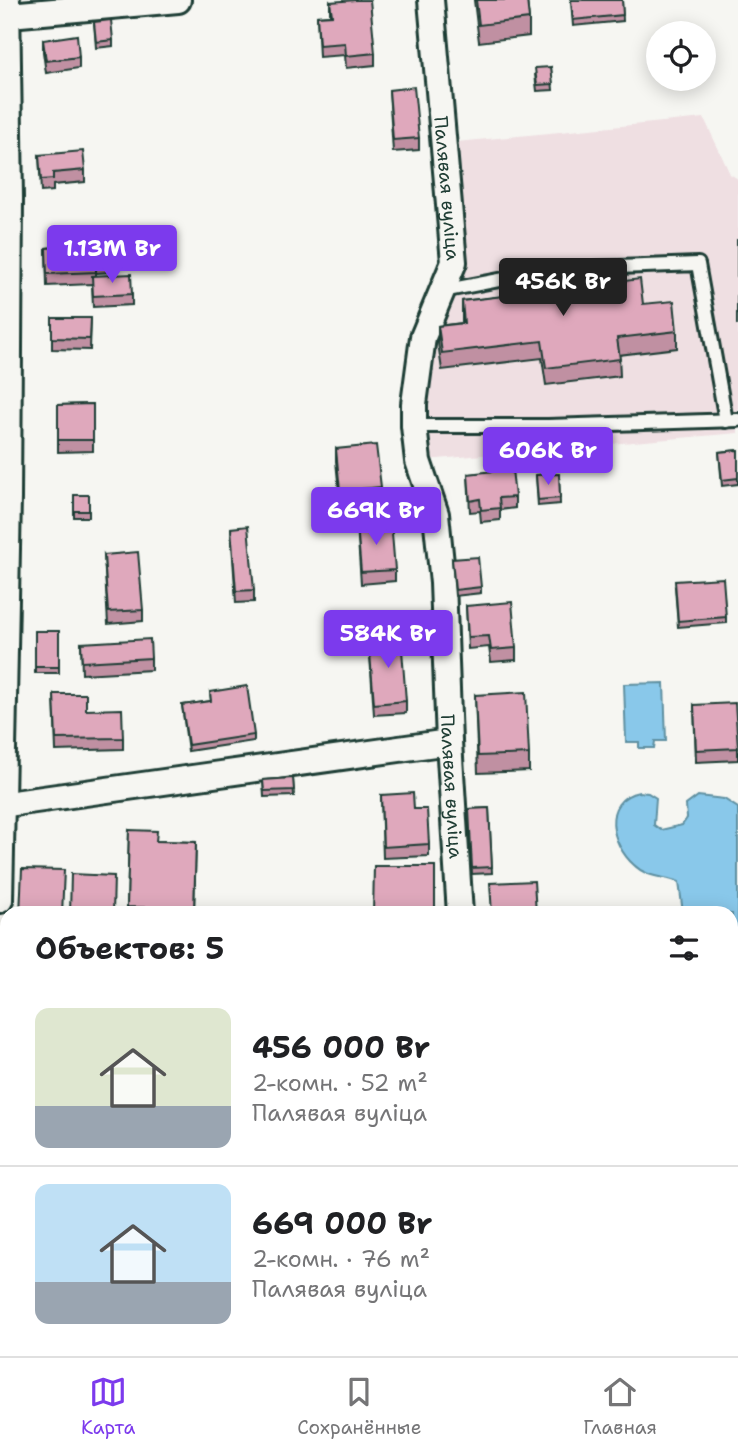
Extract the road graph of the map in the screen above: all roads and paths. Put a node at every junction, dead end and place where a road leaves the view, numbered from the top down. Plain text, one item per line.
1 (178, 0) edge
2 (431, 0) edge
3 (8, 7) edge
4 (442, 291) junction
5 (732, 421) edge
6 (414, 426) junction
7 (449, 742) junction
8 (1, 805) edge
9 (0, 900) edge
10 (459, 906) edge

1 - 3 street
2 - 4 street, Палявая вуліца
3 - 8 street
4 - 5 lane
4 - 6 street, Палявая вуліца
5 - 6 lane
6 - 7 street, Палявая вуліца
7 - 8 street
7 - 10 street, Палявая вуліца
8 - 9 street

